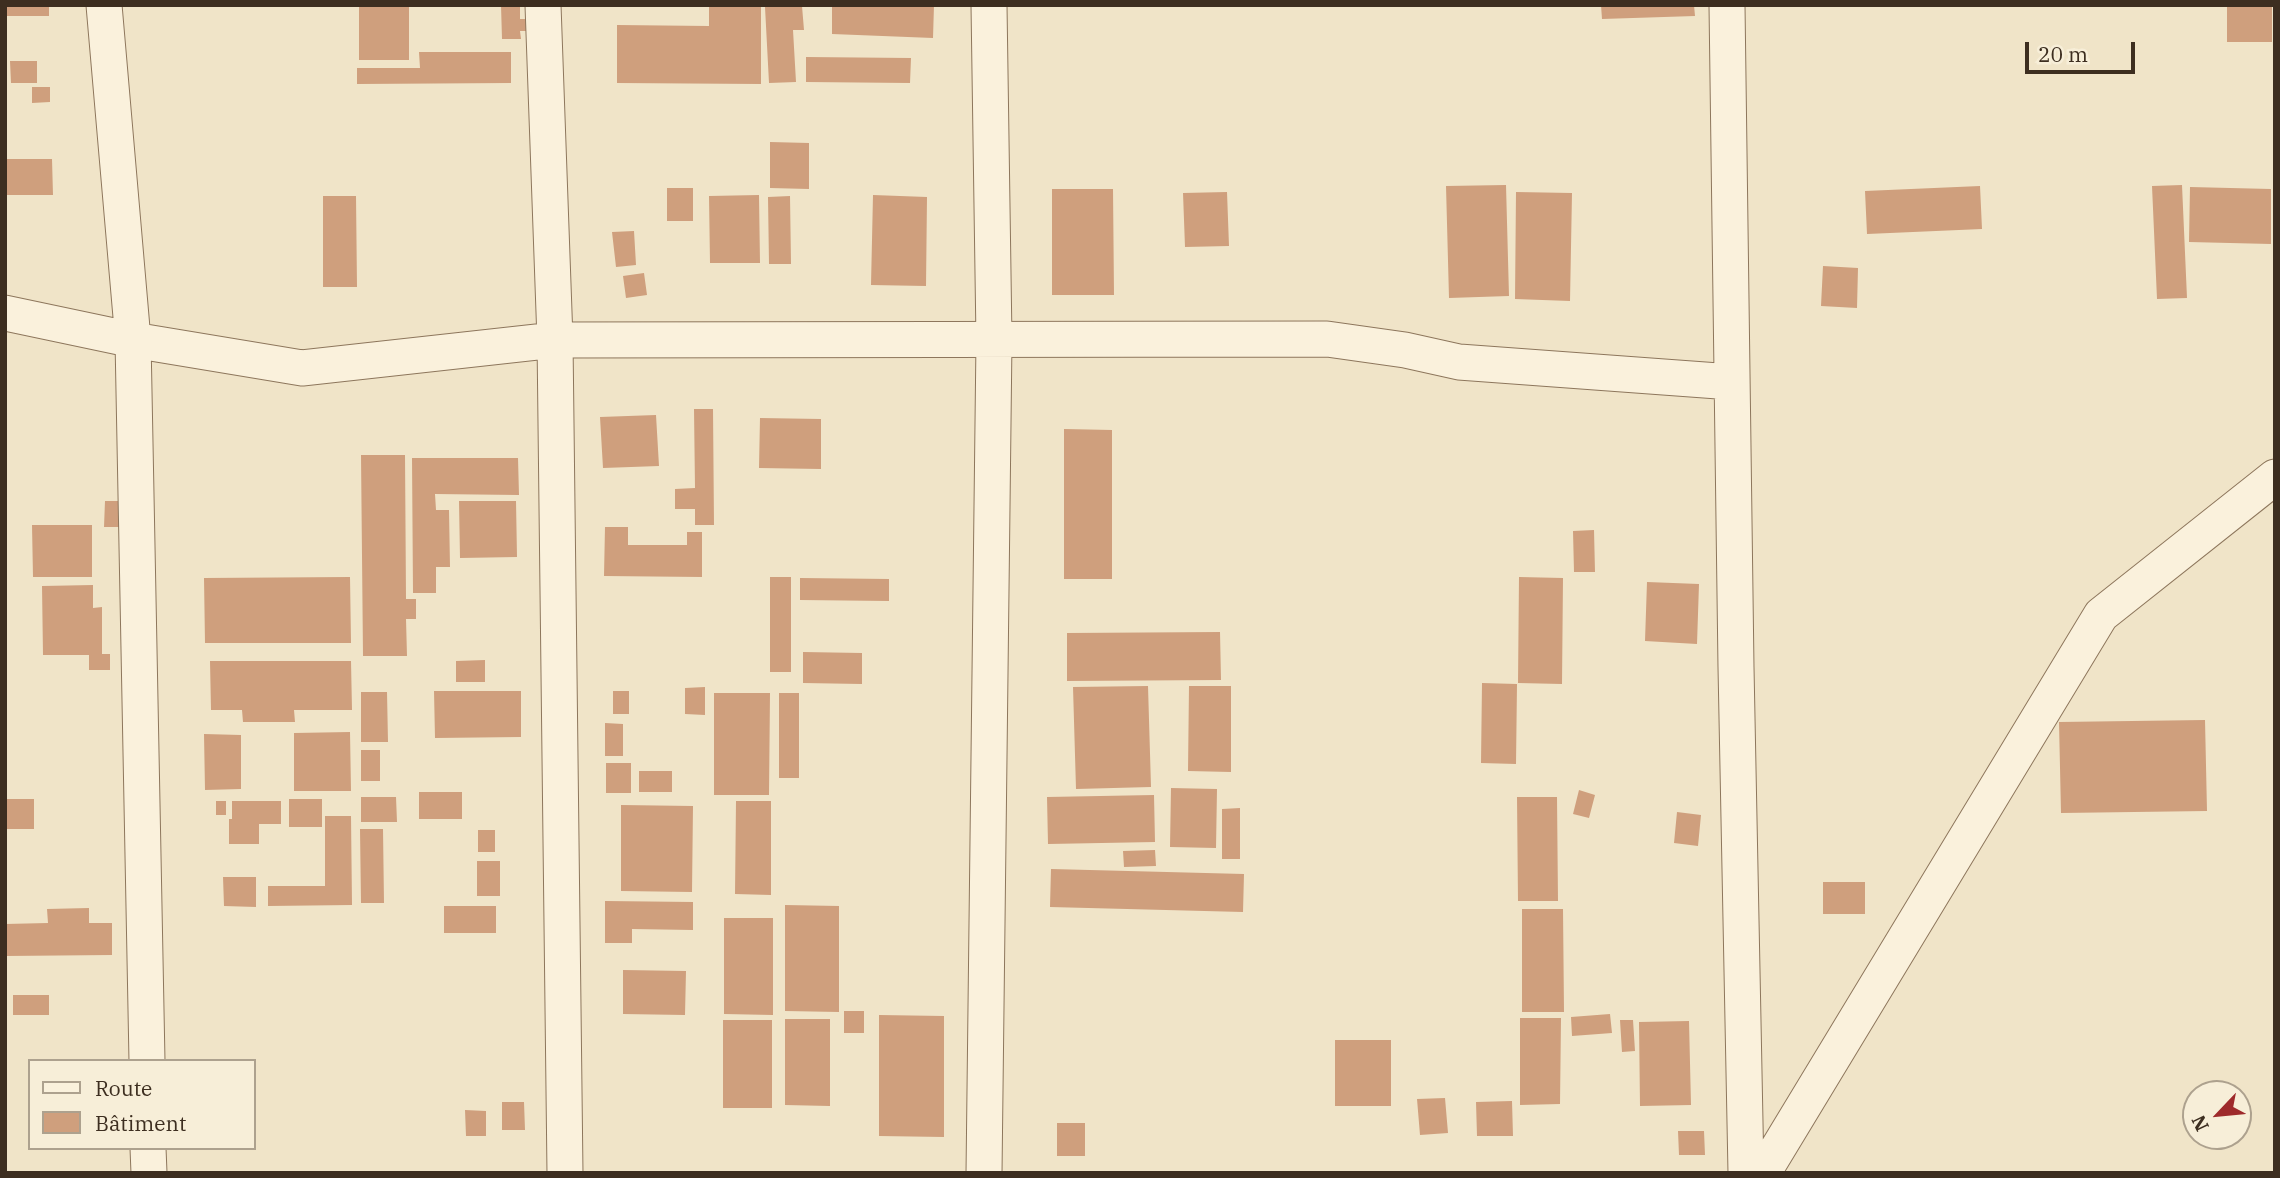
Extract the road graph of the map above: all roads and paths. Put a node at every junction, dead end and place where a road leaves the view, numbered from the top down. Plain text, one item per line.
1 (104, 5) edge
2 (543, 5) edge
3 (989, 5) edge
4 (1727, 5) edge
5 (5, 313) edge
6 (133, 340) junction
7 (555, 340) junction
8 (994, 340) junction
9 (1732, 382) junction
10 (2275, 477) edge
11 (147, 1059) edge
12 (148, 1150) edge
13 (149, 1173) edge
14 (565, 1173) edge
15 (984, 1173) edge
16 (1746, 1173) edge
17 (1762, 1173) edge

1 - 6 street
2 - 7 street
3 - 8 street
4 - 9 street
5 - 6 street
6 - 7 street
6 - 11 street
7 - 8 street
7 - 14 street
8 - 9 street
8 - 15 street
9 - 16 street
10 - 17 street
12 - 13 street

